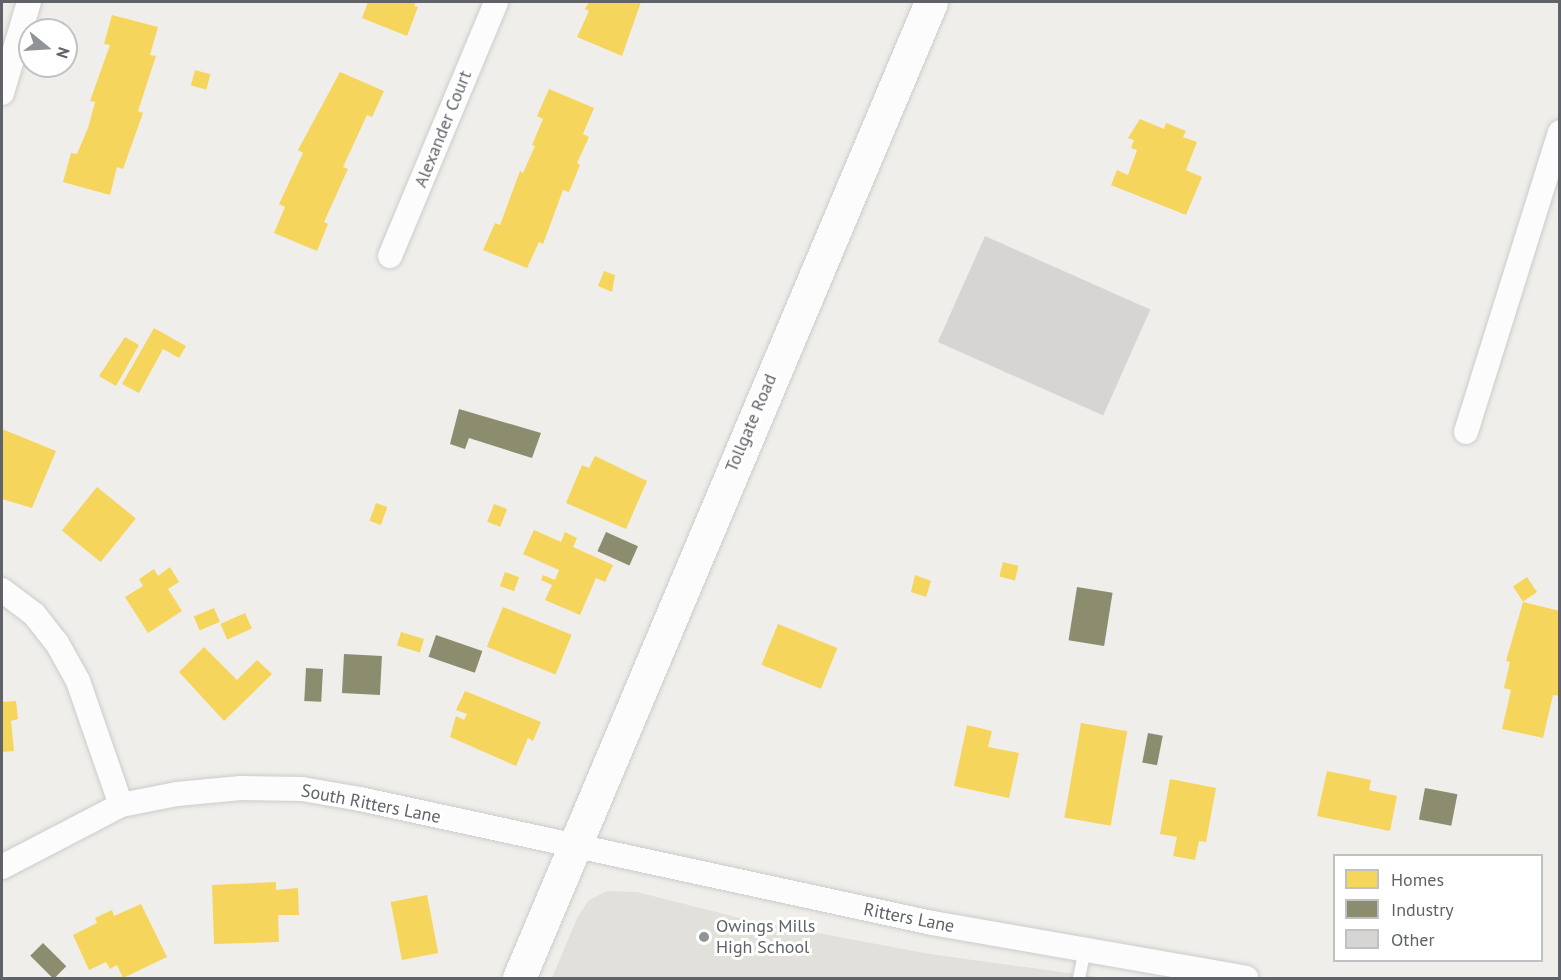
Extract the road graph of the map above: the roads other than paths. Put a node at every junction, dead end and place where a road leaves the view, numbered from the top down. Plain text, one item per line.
1 (29, 2) edge
2 (496, 2) edge
3 (931, 2) edge
4 (2, 93) edge
5 (1560, 132) edge
6 (390, 256) dead end
7 (1466, 432) dead end
8 (2, 590) edge
9 (121, 805) junction
10 (575, 847) junction
11 (2, 867) edge
12 (1085, 950) junction
13 (519, 978) edge
14 (1079, 978) edge
15 (1246, 978) edge

1 - 4 street
2 - 6 street, Alexander Court
3 - 10 street, Tollgate Road
5 - 7 street
8 - 9 street
9 - 10 street, South Ritters Lane
9 - 11 street, South Ritters Lane
10 - 12 street, Ritters Lane
10 - 13 street, Tollgate Road
12 - 14 lane
12 - 15 street, Ritters Lane

